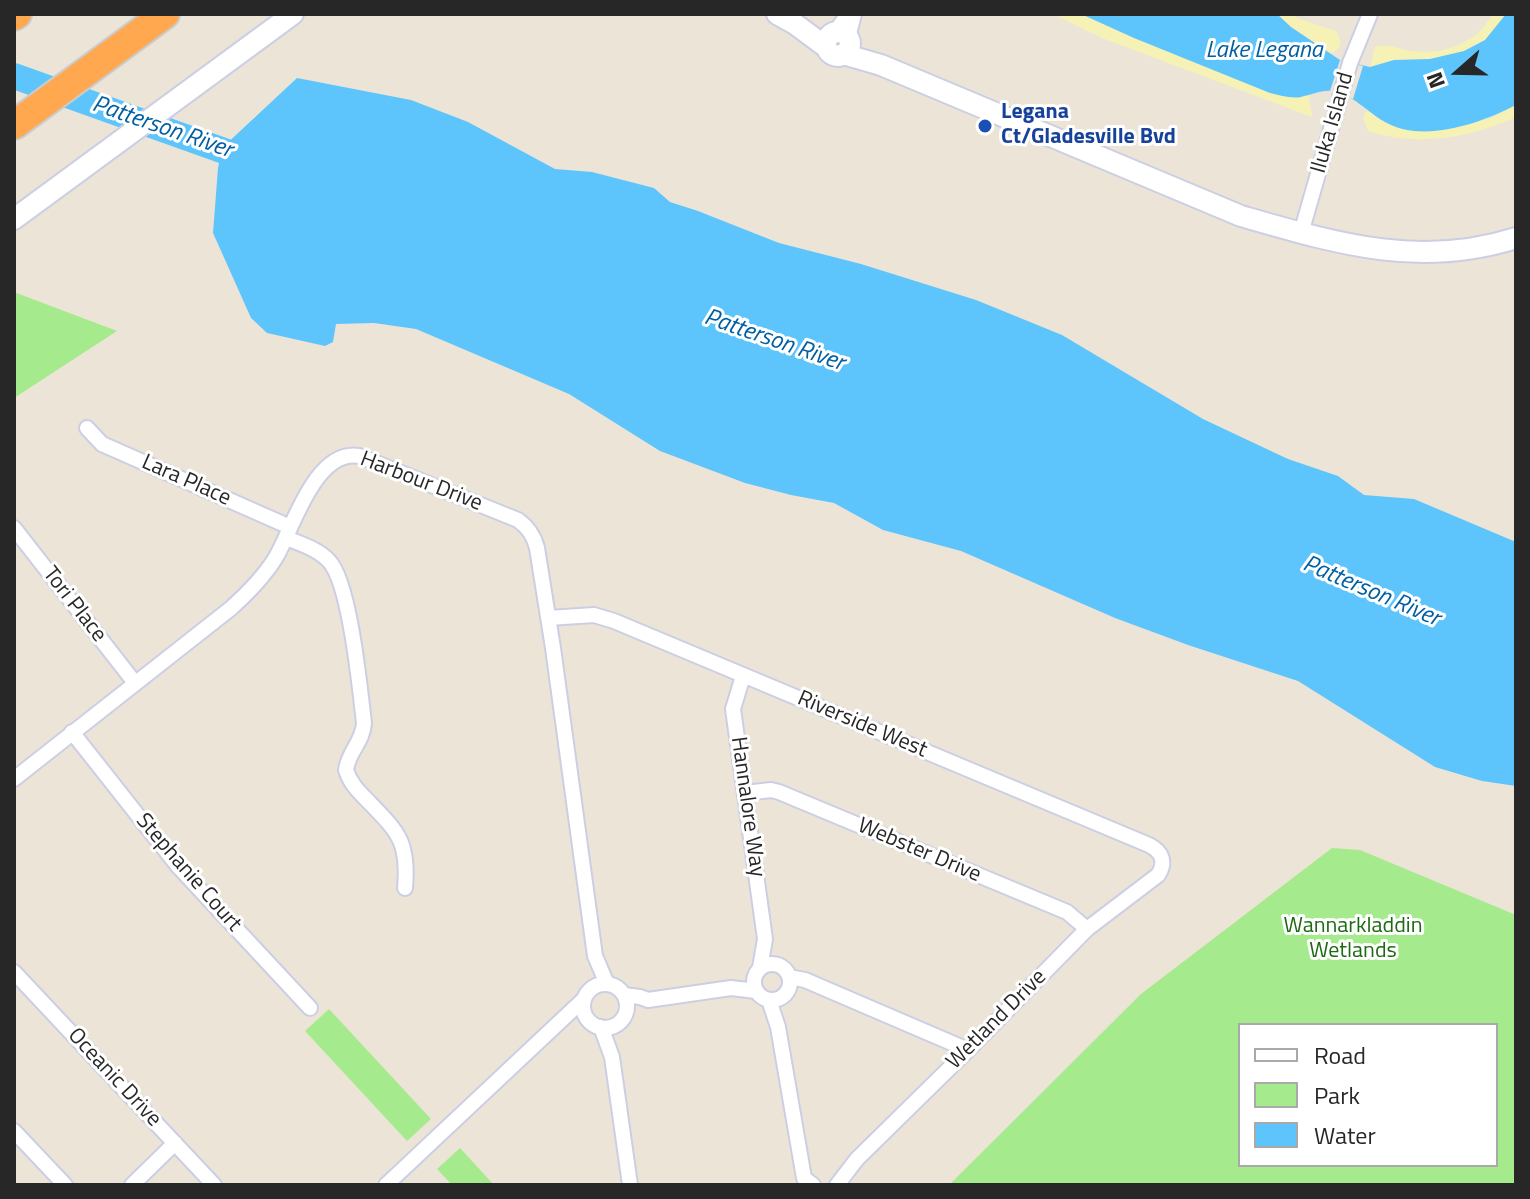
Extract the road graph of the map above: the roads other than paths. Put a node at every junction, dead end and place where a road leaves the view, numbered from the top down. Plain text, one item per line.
1 (165, 14) edge
2 (293, 14) edge
3 (851, 14) edge
4 (1370, 14) edge
5 (786, 19) edge
6 (839, 41) junction
7 (14, 125) edge
8 (14, 219) edge
9 (1301, 233) junction
10 (1516, 238) edge
11 (87, 428) dead end
12 (14, 528) edge
13 (288, 532) junction
14 (548, 618) junction
15 (743, 676) junction
16 (135, 683) junction
17 (72, 732) junction
18 (14, 779) edge
19 (745, 793) junction
20 (1163, 863) joint
21 (405, 888) dead end
22 (1087, 929) junction
23 (765, 939) junction
24 (595, 956) junction
25 (778, 965) junction
26 (14, 972) edge
27 (789, 977) junction
28 (757, 979) junction
29 (607, 984) junction
30 (824, 989) junction
31 (587, 995) junction
32 (624, 995) junction
33 (778, 997) junction
34 (648, 1000) junction
35 (310, 1008) dead end
36 (607, 1022) junction
37 (558, 1025) junction
38 (968, 1050) junction
39 (14, 1131) edge
40 (175, 1143) junction
41 (65, 1185) edge
42 (132, 1185) edge
43 (214, 1185) edge
44 (386, 1185) edge
45 (630, 1185) edge
46 (813, 1185) edge
47 (837, 1185) edge

1 - 7 highway
2 - 8 main road
3 - 6 street
4 - 9 street, Iluka Island
5 - 6 main road
6 - 9 main road
9 - 10 main road
11 - 13 street, Lara Place
12 - 16 street, Tori Place
13 - 14 street, Harbour Drive
13 - 16 street, Harbour Drive
13 - 21 street, Lara Place
14 - 15 street, Riverside West
14 - 24 street, Harbour Drive
15 - 19 street, Hannalore Way
15 - 20 street, Riverside West
16 - 17 street, Harbour Drive
17 - 18 street, Harbour Drive
17 - 35 street, Stephanie Court
19 - 22 street, Webster Drive
19 - 23 street, Hannalore Way
20 - 22 street, Wetland Drive
22 - 38 street, Wetland Drive
23 - 25 street, Hannalore Way
23 - 28 street, Hannalore Way
24 - 29 street, Harbour Drive
24 - 31 street, Harbour Drive
25 - 27 street
25 - 28 street
26 - 40 street, Oceanic Drive
27 - 30 street
27 - 33 street
28 - 33 street
28 - 34 street
29 - 31 street
29 - 32 street
30 - 33 street
30 - 38 street
31 - 36 street
31 - 37 street
32 - 34 street
32 - 36 street
33 - 46 street
34 - 36 street
36 - 37 street
36 - 45 street
37 - 44 street
38 - 47 street, Wetland Drive
39 - 41 street
40 - 42 street
40 - 43 street, Oceanic Drive

